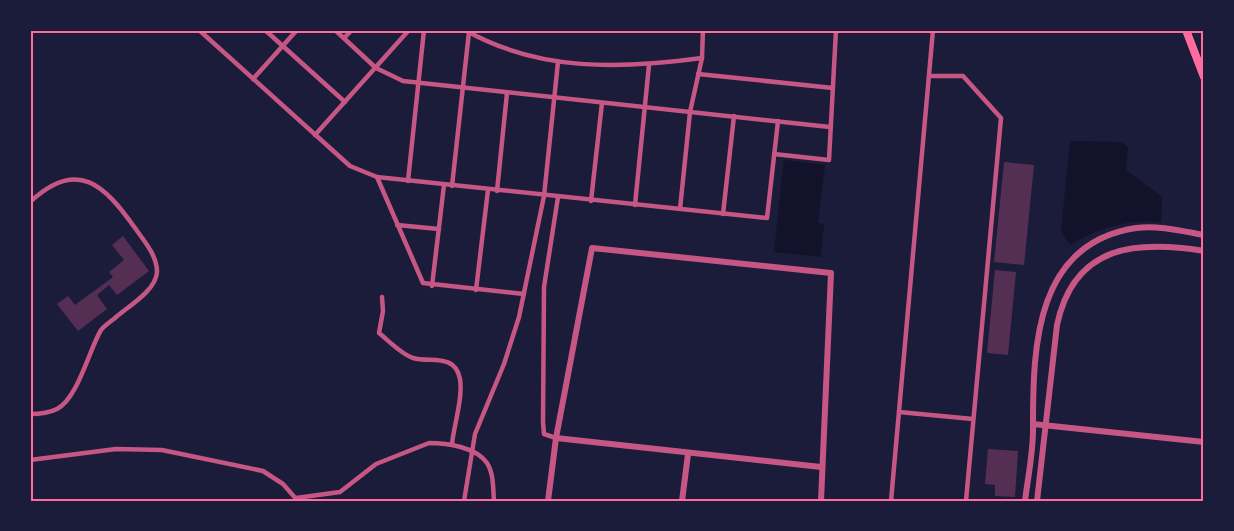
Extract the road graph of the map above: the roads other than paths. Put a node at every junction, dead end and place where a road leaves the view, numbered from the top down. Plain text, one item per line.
1 (199, 30) edge
2 (265, 30) edge
3 (297, 30) edge
4 (335, 30) edge
5 (352, 30) edge
6 (409, 30) edge
7 (424, 30) edge
8 (703, 30) edge
9 (836, 30) edge
10 (933, 30) edge
11 (1186, 30) edge
12 (467, 31) edge
13 (344, 38) junction
14 (283, 46) junction
15 (702, 58) junction
16 (558, 62) junction
17 (650, 65) junction
18 (376, 68) junction
19 (698, 74) junction
20 (929, 76) junction
21 (1204, 77) edge
22 (253, 79) junction
23 (418, 84) junction
24 (462, 88) junction
25 (832, 88) junction
26 (507, 93) junction
27 (554, 98) junction
28 (345, 102) junction
29 (602, 103) junction
30 (646, 108) junction
31 (690, 112) junction
32 (734, 116) junction
33 (778, 121) junction
34 (830, 126) junction
35 (315, 135) junction
36 (774, 154) junction
37 (377, 177) junction
38 (408, 181) junction
39 (444, 185) junction
40 (452, 186) junction
41 (488, 190) junction
42 (497, 190) junction
43 (544, 196) junction
44 (558, 197) junction
45 (591, 201) junction
46 (30, 202) edge
47 (635, 205) junction
48 (680, 209) junction
49 (723, 214) junction
50 (397, 225) junction
51 (439, 229) junction
52 (1204, 235) edge
53 (1204, 251) edge
54 (432, 286) junction
55 (476, 290) junction
56 (524, 294) junction
57 (381, 297) dead end
58 (899, 412) junction
59 (30, 414) edge
60 (973, 418) junction
61 (1034, 424) junction
62 (1047, 426) junction
63 (556, 438) junction
64 (1204, 441) edge
65 (452, 444) junction
66 (471, 452) junction
67 (688, 454) junction
68 (30, 460) edge
69 (821, 467) junction
70 (297, 499) edge
71 (464, 501) edge
72 (494, 501) edge
73 (548, 501) edge
74 (682, 501) edge
75 (821, 501) edge
76 (891, 501) edge
77 (966, 501) edge
78 (1025, 501) edge
79 (1037, 501) edge

1 - 22 street
2 - 14 street
3 - 14 street
4 - 13 street
5 - 13 street
6 - 18 street
7 - 23 street
8 - 15 street
9 - 25 street
10 - 20 street
11 - 21 main road
12 - 16 street
12 - 24 street
13 - 18 street
14 - 22 street
14 - 28 street
15 - 17 street
15 - 19 street
16 - 17 street
16 - 27 street
17 - 30 street
18 - 23 street
18 - 28 street
19 - 25 street
19 - 31 street
20 - 58 street
20 - 60 street
22 - 35 street
23 - 24 street
23 - 38 street
24 - 26 street
24 - 40 street
25 - 34 street
26 - 27 street
26 - 42 street
27 - 29 street
27 - 43 street
28 - 35 street
29 - 30 street
29 - 45 street
30 - 31 street
30 - 47 street
31 - 32 street
31 - 48 street
32 - 33 street
32 - 49 street
33 - 34 street
33 - 36 street
34 - 36 street
35 - 37 street
36 - 49 street
37 - 38 street
37 - 50 street
38 - 39 street
39 - 40 street
39 - 51 street
40 - 41 street
41 - 42 street
41 - 55 street
42 - 43 street
43 - 44 street
43 - 56 street
44 - 45 street
44 - 63 street
45 - 47 street
46 - 59 street
47 - 48 street
48 - 49 street
50 - 51 street
50 - 54 street
51 - 54 street
52 - 61 street
53 - 62 street
54 - 55 street
55 - 56 street
56 - 66 street
57 - 65 street
58 - 60 street
58 - 76 street
60 - 77 street
61 - 62 street
61 - 78 street
62 - 64 street
62 - 79 street
63 - 67 street
63 - 69 street
63 - 73 street
65 - 66 street
65 - 70 street
66 - 71 street
66 - 72 street
67 - 69 street
67 - 74 street
68 - 70 street
69 - 75 street

